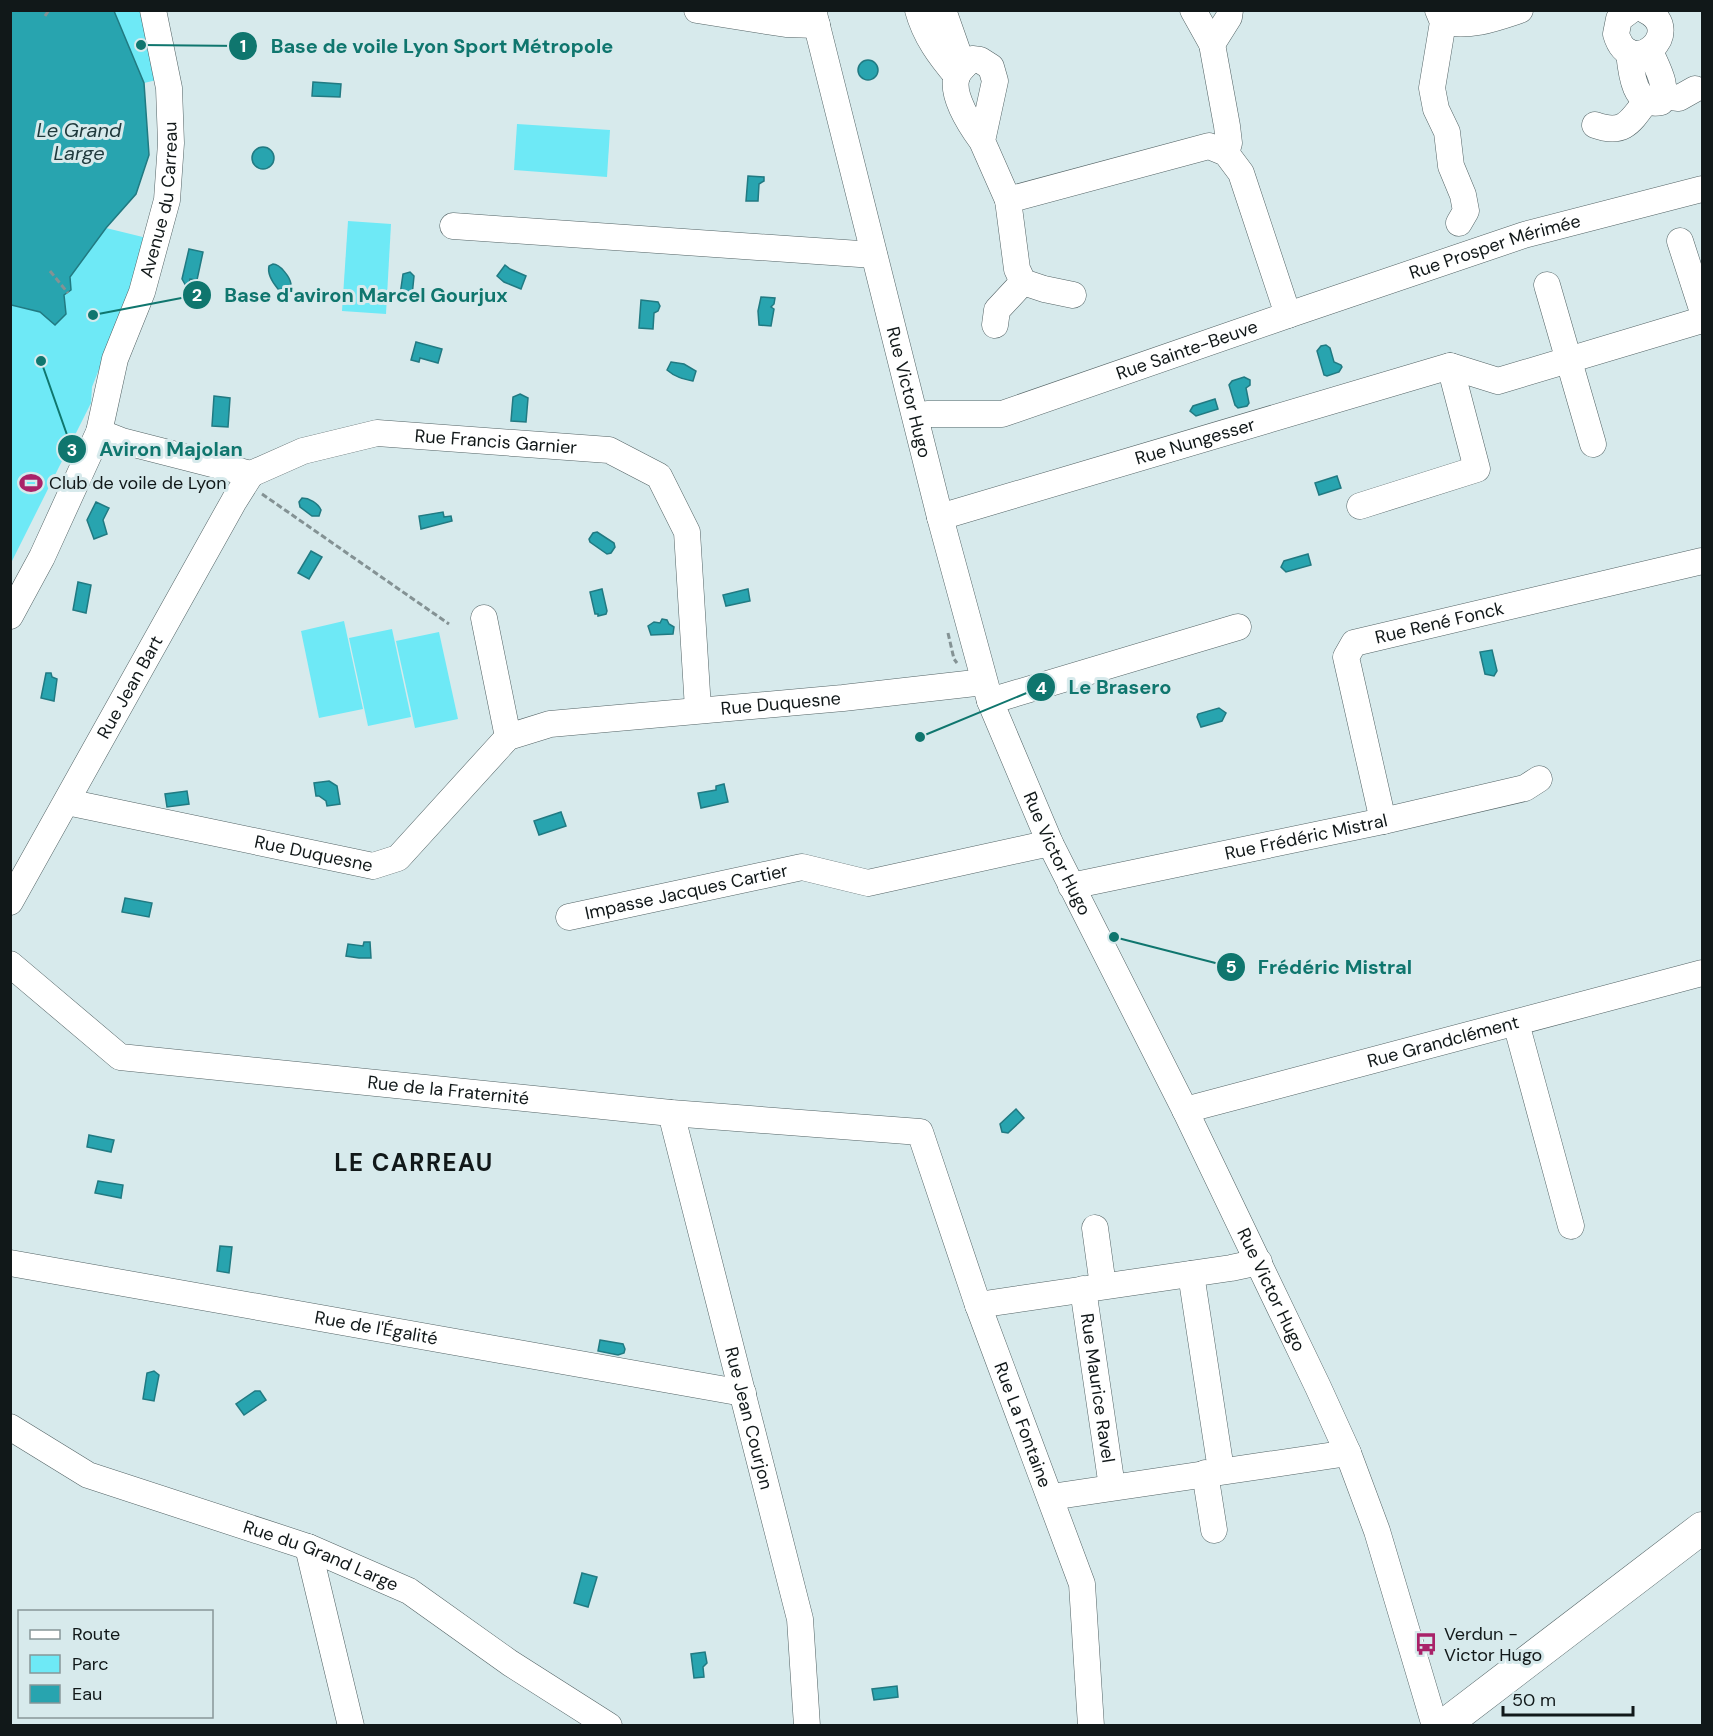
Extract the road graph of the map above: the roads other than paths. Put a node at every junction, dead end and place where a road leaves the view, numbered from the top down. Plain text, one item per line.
1 (153, 10) edge
2 (697, 10) edge
3 (918, 10) edge
4 (943, 10) edge
5 (1193, 10) edge
6 (1230, 10) edge
7 (1520, 10) edge
8 (1631, 10) edge
9 (1645, 10) edge
10 (1441, 16) edge
11 (815, 18) edge
12 (1212, 44) junction
13 (1639, 51) junction
14 (960, 72) junction
15 (1695, 89) dead end
16 (1655, 99) junction
17 (1594, 125) dead end
18 (982, 141) junction
19 (1226, 153) junction
20 (1702, 189) edge
21 (1008, 200) junction
22 (1459, 223) dead end
23 (453, 226) dead end
24 (1680, 241) dead end
25 (874, 255) junction
26 (1023, 282) junction
27 (1547, 285) dead end
28 (1073, 295) dead end
29 (1702, 309) edge
30 (1288, 315) junction
31 (1702, 320) edge
32 (995, 326) dead end
33 (1568, 360) junction
34 (1450, 366) junction
35 (916, 417) junction
36 (99, 432) junction
37 (1593, 444) dead end
38 (251, 474) junction
39 (1360, 506) dead end
40 (940, 517) junction
41 (1702, 561) edge
42 (10, 616) edge
43 (484, 618) dead end
44 (1238, 627) dead end
45 (987, 691) junction
46 (698, 710) junction
47 (508, 736) junction
48 (1539, 779) dead end
49 (67, 802) junction
50 (1383, 820) junction
51 (1050, 843) junction
52 (1071, 886) junction
53 (10, 902) edge
54 (568, 917) dead end
55 (10, 964) edge
56 (1702, 973) edge
57 (1516, 1023) junction
58 (1185, 1110) junction
59 (671, 1113) junction
60 (920, 1132) joint
61 (1571, 1226) dead end
62 (1095, 1228) dead end
63 (10, 1263) edge
64 (1259, 1263) junction
65 (1191, 1274) junction
66 (1093, 1288) junction
67 (978, 1305) junction
68 (743, 1393) junction
69 (10, 1427) edge
70 (1347, 1453) junction
71 (1213, 1472) junction
72 (1112, 1487) junction
73 (1051, 1497) junction
74 (1702, 1528) edge
75 (1215, 1530) dead end
76 (308, 1547) junction
77 (351, 1725) edge
78 (609, 1725) edge
79 (807, 1725) edge
80 (1091, 1725) edge
81 (1435, 1725) edge
82 (1443, 1725) edge

1 - 36 street, Avenue du Carreau
2 - 11 street
3 - 14 street
4 - 14 street
5 - 12 street
6 - 12 street
7 - 10 street, Rue Prosper Mérimée
8 - 13 street
9 - 13 street
10 - 22 street, Rue Prosper Mérimée
11 - 25 street, Rue Victor Hugo
12 - 19 street
13 - 16 street
14 - 18 street
14 - 18 street
15 - 16 street
16 - 17 street
18 - 21 street
19 - 21 street
19 - 30 street
20 - 30 street, Rue Prosper Mérimée
21 - 26 street
23 - 25 street
24 - 29 street
25 - 35 street, Rue Victor Hugo
26 - 28 street
26 - 32 street
27 - 33 street
30 - 35 street, Rue Sainte-Beuve
31 - 33 street
33 - 34 street
33 - 37 street
34 - 39 street
34 - 40 street, Rue Nungesser
35 - 40 street, Rue Victor Hugo
36 - 38 street
36 - 42 street, Avenue du Carreau
38 - 46 street, Rue Francis Garnier
38 - 49 street, Rue Jean Bart
40 - 45 street, Rue Victor Hugo
41 - 50 street, Rue René Fonck
43 - 47 street
44 - 45 street, Rue Duquesne
45 - 46 street, Rue Duquesne
45 - 51 street, Rue Victor Hugo
46 - 47 street, Rue Duquesne
47 - 49 street, Rue Duquesne
48 - 50 street, Rue Frédéric Mistral
49 - 53 street, Rue Jean Bart
50 - 52 street, Rue Frédéric Mistral
51 - 52 street, Rue Victor Hugo
51 - 54 street, Impasse Jacques Cartier
52 - 58 street, Rue Victor Hugo
55 - 59 street, Rue de la Fraternité
56 - 57 street, Rue Grandclément
57 - 58 street, Rue Grandclément
57 - 61 street
58 - 64 street, Rue Victor Hugo
59 - 60 street, Rue de la Fraternité
59 - 68 street, Rue Jean Courjon
60 - 67 street, Rue La Fontaine
62 - 66 street, Rue Maurice Ravel
63 - 68 street, Rue de l'Égalité
64 - 65 street
64 - 70 street, Rue Victor Hugo
65 - 66 street
65 - 71 street
66 - 67 street
66 - 72 street, Rue Maurice Ravel
67 - 73 street, Rue La Fontaine
68 - 79 street, Rue Jean Courjon
69 - 76 street, Rue du Grand Large
70 - 71 street
70 - 81 street, Rue Victor Hugo
71 - 72 street
71 - 75 street
72 - 73 street
73 - 80 street, Rue La Fontaine
74 - 82 main road
76 - 77 street
76 - 78 street, Rue du Grand Large

